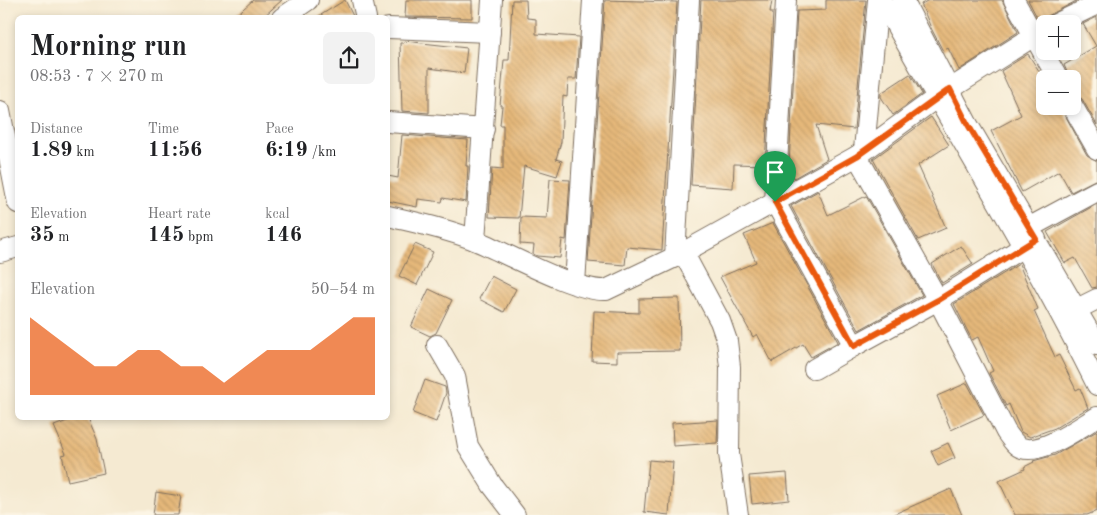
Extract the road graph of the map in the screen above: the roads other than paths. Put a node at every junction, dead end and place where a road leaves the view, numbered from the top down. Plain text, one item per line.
1 (308, 0) edge
2 (362, 0) edge
3 (492, 0) edge
4 (593, 0) edge
5 (689, 0) edge
6 (786, 0) edge
7 (878, 0) edge
8 (882, 0) edge
9 (903, 0) edge
10 (1014, 0) edge
11 (1097, 4) edge
12 (286, 15) edge
13 (365, 15) edge
14 (1074, 15) edge
15 (390, 28) edge
16 (1036, 28) edge
17 (490, 32) junction
18 (1036, 34) edge
19 (943, 94) junction
20 (0, 111) edge
21 (1078, 115) edge
22 (390, 122) edge
23 (484, 129) junction
24 (1097, 149) edge
25 (860, 153) junction
26 (12, 181) edge
27 (1097, 191) edge
28 (775, 202) junction
29 (390, 217) edge
30 (1030, 237) junction
31 (475, 240) junction
32 (15, 248) edge
33 (0, 252) edge
34 (679, 255) junction
35 (575, 284) junction
36 (1097, 299) edge
37 (938, 300) junction
38 (1077, 309) junction
39 (436, 345) dead end
40 (1097, 345) edge
41 (854, 346) junction
42 (814, 369) dead end
43 (1097, 384) edge
44 (1097, 417) edge
45 (515, 515) edge
46 (738, 515) edge

1 - 12 street
2 - 13 street
3 - 17 street
4 - 35 street
5 - 34 street
6 - 28 street
7 - 25 street
8 - 19 street
9 - 19 street
10 - 16 street
11 - 14 street
15 - 17 street
17 - 23 street
18 - 19 street
19 - 25 street
19 - 30 street
20 - 26 street
21 - 24 street
22 - 23 street
23 - 31 street
25 - 28 street
25 - 37 street
27 - 30 street
28 - 34 street
28 - 41 street
29 - 31 street
30 - 37 street
30 - 38 street
30 - 43 street
31 - 35 street
32 - 33 street
34 - 35 street
34 - 46 street
36 - 38 street
37 - 41 street
37 - 44 street
38 - 40 street
39 - 45 street
41 - 42 street

